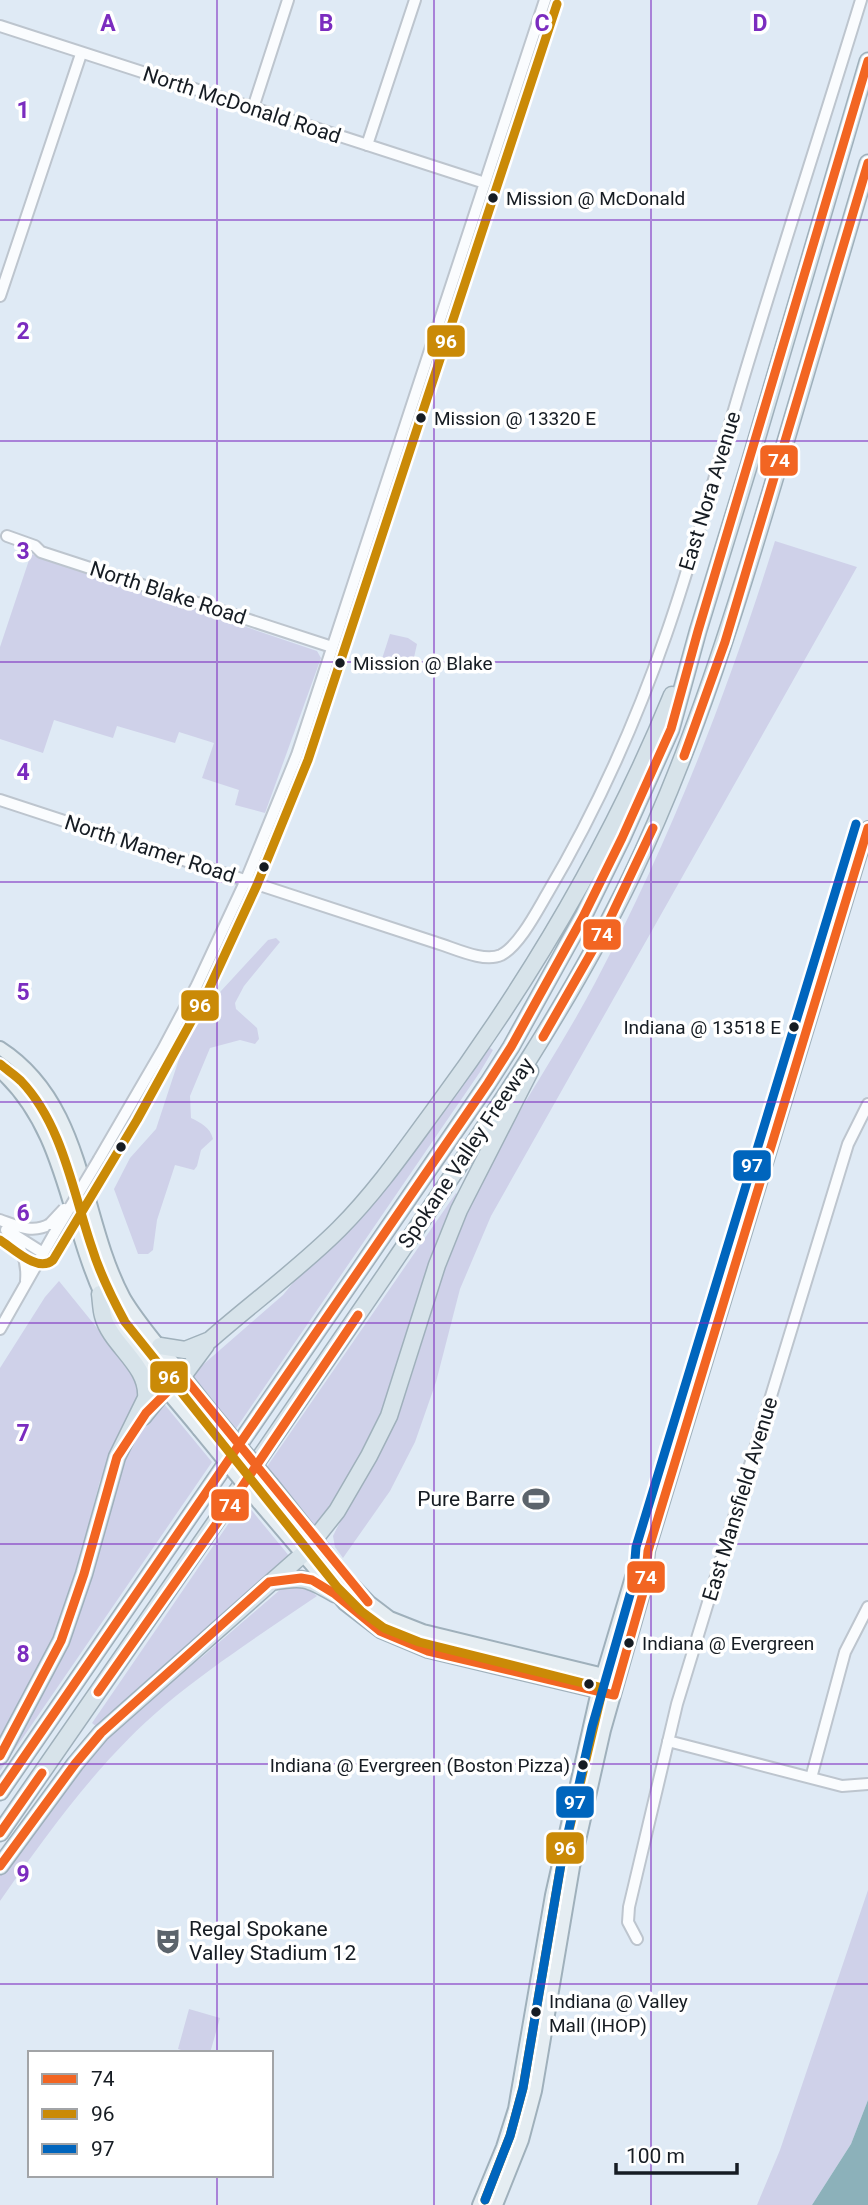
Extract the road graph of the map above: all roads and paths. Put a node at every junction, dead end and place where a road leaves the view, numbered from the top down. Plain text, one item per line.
1 (288, 0) edge
2 (415, 0) edge
3 (545, 0) edge
4 (861, 0) edge
5 (0, 26) edge
6 (80, 54) junction
7 (868, 61) edge
8 (253, 108) junction
9 (367, 145) junction
10 (868, 163) edge
11 (485, 183) junction
12 (0, 296) edge
13 (7, 536) dead end
14 (698, 631) junction
15 (332, 647) junction
16 (0, 800) edge
17 (868, 828) edge
18 (246, 880) junction
19 (500, 955) joint
20 (546, 1032) junction
21 (0, 1048) edge
22 (0, 1071) edge
23 (0, 1077) edge
24 (14, 1083) junction
25 (868, 1104) edge
26 (2, 1225) edge
27 (52, 1229) junction
28 (43, 1253) junction
29 (26, 1283) junction
30 (100, 1294) junction
31 (1, 1327) edge
32 (210, 1340) junction
33 (160, 1346) junction
34 (183, 1376) junction
35 (167, 1390) junction
36 (126, 1440) junction
37 (316, 1541) junction
38 (648, 1551) junction
39 (302, 1555) junction
40 (269, 1582) junction
41 (335, 1594) junction
42 (868, 1607) edge
43 (603, 1674) junction
44 (618, 1679) junction
45 (598, 1691) junction
46 (614, 1695) junction
47 (668, 1741) junction
48 (0, 1756) edge
49 (811, 1778) junction
50 (868, 1784) edge
51 (0, 1792) edge
52 (0, 1833) edge
53 (0, 1866) edge
54 (636, 1939) dead end
55 (479, 2205) edge
56 (496, 2205) edge

1 - 8 street
2 - 9 street
3 - 11 street
4 - 19 street, East Nora Avenue
5 - 6 street, North McDonald Road
6 - 8 street, North McDonald Road
6 - 12 street
7 - 14 highway, Spokane Valley Freeway
8 - 9 street, North McDonald Road
9 - 11 street, North McDonald Road
10 - 20 highway, Spokane Valley Freeway
11 - 15 street
13 - 15 street, North Blake Road
14 - 32 highway
14 - 51 highway, Spokane Valley Freeway
15 - 18 street
16 - 18 street, North Mamer Road
17 - 38 main road
18 - 19 street, North Mamer Road
18 - 27 street, bridge
20 - 37 highway
20 - 52 highway, Spokane Valley Freeway
21 - 33 main road
22 - 24 main road
23 - 24 street
24 - 30 main road
25 - 47 street, East Mansfield Avenue
26 - 27 street
26 - 28 street
26 - 29 street
27 - 28 street
28 - 29 street
29 - 31 street
30 - 35 main road
30 - 36 highway
32 - 33 highway
32 - 34 highway
33 - 34 main road
34 - 35 highway
34 - 37 main road, bridge
35 - 36 highway
35 - 39 main road, bridge
36 - 48 highway
37 - 39 highway
37 - 43 main road
38 - 43 main road
38 - 44 main road
39 - 40 highway
39 - 41 main road
40 - 41 highway
40 - 53 highway
41 - 45 main road
42 - 49 street
43 - 44 main road
43 - 45 main road
44 - 46 main road
45 - 46 main road
45 - 55 main road
46 - 56 main road
47 - 49 street
47 - 54 street, East Mansfield Avenue
49 - 50 street

